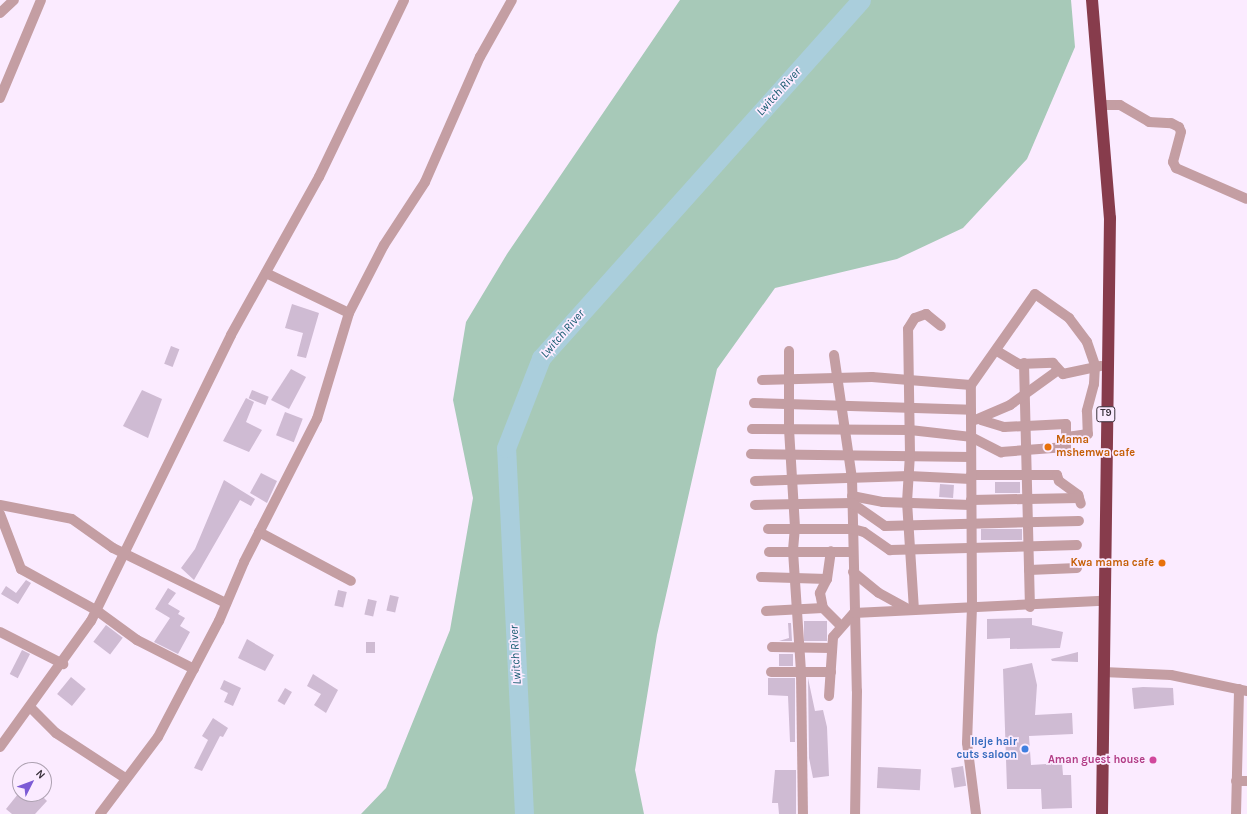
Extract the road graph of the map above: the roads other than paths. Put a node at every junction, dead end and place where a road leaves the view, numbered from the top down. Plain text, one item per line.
1 (14, 0) edge
2 (41, 0) edge
3 (404, 0) edge
4 (512, 0) edge
5 (1092, 0) edge
6 (0, 13) edge
7 (0, 98) edge
8 (1102, 105) junction
9 (1247, 199) edge
10 (266, 273) junction
11 (350, 313) junction
12 (941, 326) dead end
13 (789, 351) dead end
14 (997, 351) junction
15 (834, 355) dead end
16 (1024, 364) junction
17 (1095, 365) junction
18 (1107, 367) junction
19 (1057, 371) junction
20 (762, 380) dead end
21 (790, 380) junction
22 (836, 380) junction
23 (911, 380) junction
24 (971, 385) junction
25 (1023, 397) junction
26 (754, 403) dead end
27 (791, 404) junction
28 (841, 405) junction
29 (910, 406) junction
30 (974, 417) junction
31 (1024, 427) junction
32 (752, 429) dead end
33 (789, 429) junction
34 (847, 429) junction
35 (910, 430) junction
36 (971, 437) junction
37 (1067, 437) junction
38 (1026, 451) junction
39 (792, 452) junction
40 (850, 453) junction
41 (751, 454) dead end
42 (910, 454) junction
43 (971, 457) junction
44 (1027, 474) junction
45 (909, 476) junction
46 (971, 477) junction
47 (852, 478) junction
48 (792, 480) junction
49 (755, 481) dead end
50 (852, 500) junction
51 (1026, 500) junction
52 (907, 502) junction
53 (971, 502) junction
54 (793, 504) junction
55 (755, 505) dead end
56 (0, 506) edge
57 (0, 514) edge
58 (1078, 521) dead end
59 (1027, 522) junction
60 (972, 525) junction
61 (909, 526) junction
62 (795, 527) junction
63 (768, 528) dead end
64 (853, 529) junction
65 (260, 532) junction
66 (1077, 545) dead end
67 (1028, 546) junction
68 (911, 550) junction
69 (972, 550) junction
70 (793, 551) junction
71 (831, 551) junction
72 (769, 552) dead end
73 (853, 552) junction
74 (123, 553) junction
75 (1077, 568) dead end
76 (1029, 570) junction
77 (853, 572) junction
78 (761, 577) dead end
79 (794, 577) junction
80 (827, 578) junction
81 (351, 581) dead end
82 (1103, 600) junction
83 (226, 602) junction
84 (972, 607) junction
85 (1030, 607) junction
86 (823, 608) junction
87 (96, 610) junction
88 (795, 610) junction
89 (912, 610) junction
90 (766, 611) dead end
91 (854, 613) junction
92 (840, 625) junction
93 (0, 632) edge
94 (772, 647) dead end
95 (800, 647) junction
96 (831, 648) junction
97 (63, 664) junction
98 (194, 669) junction
99 (771, 672) dead end
100 (831, 672) junction
101 (1103, 672) junction
102 (801, 673) junction
103 (1243, 690) edge
104 (830, 696) dead end
105 (30, 707) junction
106 (0, 747) edge
107 (125, 778) junction
108 (1236, 781) junction
109 (1247, 781) edge
110 (100, 814) edge
111 (803, 814) edge
112 (855, 814) edge
113 (976, 814) edge
114 (1102, 814) edge
115 (1236, 814) edge

1 - 6 street
2 - 7 street
3 - 10 street
4 - 11 street
5 - 8 highway, T9
8 - 9 street
8 - 18 highway, T9
10 - 11 street
10 - 74 street
11 - 65 street
12 - 23 street
13 - 21 street
14 - 16 street
14 - 17 street
14 - 24 street
15 - 22 street
16 - 19 street
16 - 25 street
17 - 18 street
17 - 19 street
17 - 37 street
18 - 82 highway, T9
19 - 25 street
20 - 21 street
21 - 22 street
21 - 27 street
22 - 23 street
22 - 28 street
23 - 24 street
23 - 29 street
24 - 30 street
25 - 30 street
25 - 31 street
26 - 27 street
27 - 28 street
27 - 33 street
28 - 29 street
28 - 34 street
29 - 30 street
29 - 35 street
30 - 31 street
30 - 36 street
31 - 37 street
31 - 38 street
32 - 33 street
33 - 34 street
33 - 39 street
34 - 35 street
34 - 40 street
35 - 36 street
35 - 42 street
36 - 38 street
36 - 43 street
37 - 38 street
38 - 44 street
39 - 40 street
39 - 41 street
39 - 48 street
40 - 42 street
40 - 47 street
42 - 43 street
42 - 45 street
43 - 46 street
44 - 46 street
44 - 51 street
44 - 51 street
45 - 46 street
45 - 47 street
45 - 52 street
46 - 53 street
47 - 48 street
47 - 50 street
48 - 49 street
48 - 54 street
50 - 52 street
50 - 54 street
50 - 61 street
50 - 64 street
51 - 53 street
51 - 59 street
52 - 53 street
52 - 61 street
53 - 60 street
54 - 55 street
54 - 62 street
56 - 74 street
57 - 87 street
58 - 59 street
59 - 60 street
59 - 67 street
60 - 61 street
60 - 69 street
61 - 68 street
62 - 63 street
62 - 64 street
62 - 70 street
64 - 68 street
64 - 73 street
65 - 81 street
65 - 83 street
66 - 67 street
67 - 69 street
67 - 76 street
68 - 69 street
68 - 89 street
69 - 84 street
70 - 71 street
70 - 72 street
70 - 79 street
71 - 73 street
71 - 80 street
73 - 77 street
74 - 83 street
74 - 87 street
75 - 76 street
76 - 85 street
77 - 89 street
77 - 91 street
78 - 79 street
79 - 80 street
79 - 88 street
80 - 86 street
82 - 85 street
82 - 101 highway, T9
83 - 98 street
84 - 85 street
84 - 89 street
84 - 113 street
86 - 88 street
86 - 92 street
87 - 97 street
87 - 98 street
88 - 90 street
88 - 95 street
89 - 91 street
91 - 92 street
91 - 112 street
92 - 96 street
93 - 97 street
94 - 95 street
95 - 96 street
95 - 102 street
96 - 100 street
97 - 105 street
98 - 107 street
99 - 102 street
100 - 102 street
100 - 104 street
101 - 103 street
101 - 114 highway, T9
102 - 111 street
103 - 108 street
105 - 106 street
105 - 107 street
107 - 110 street
108 - 109 street
108 - 115 street

